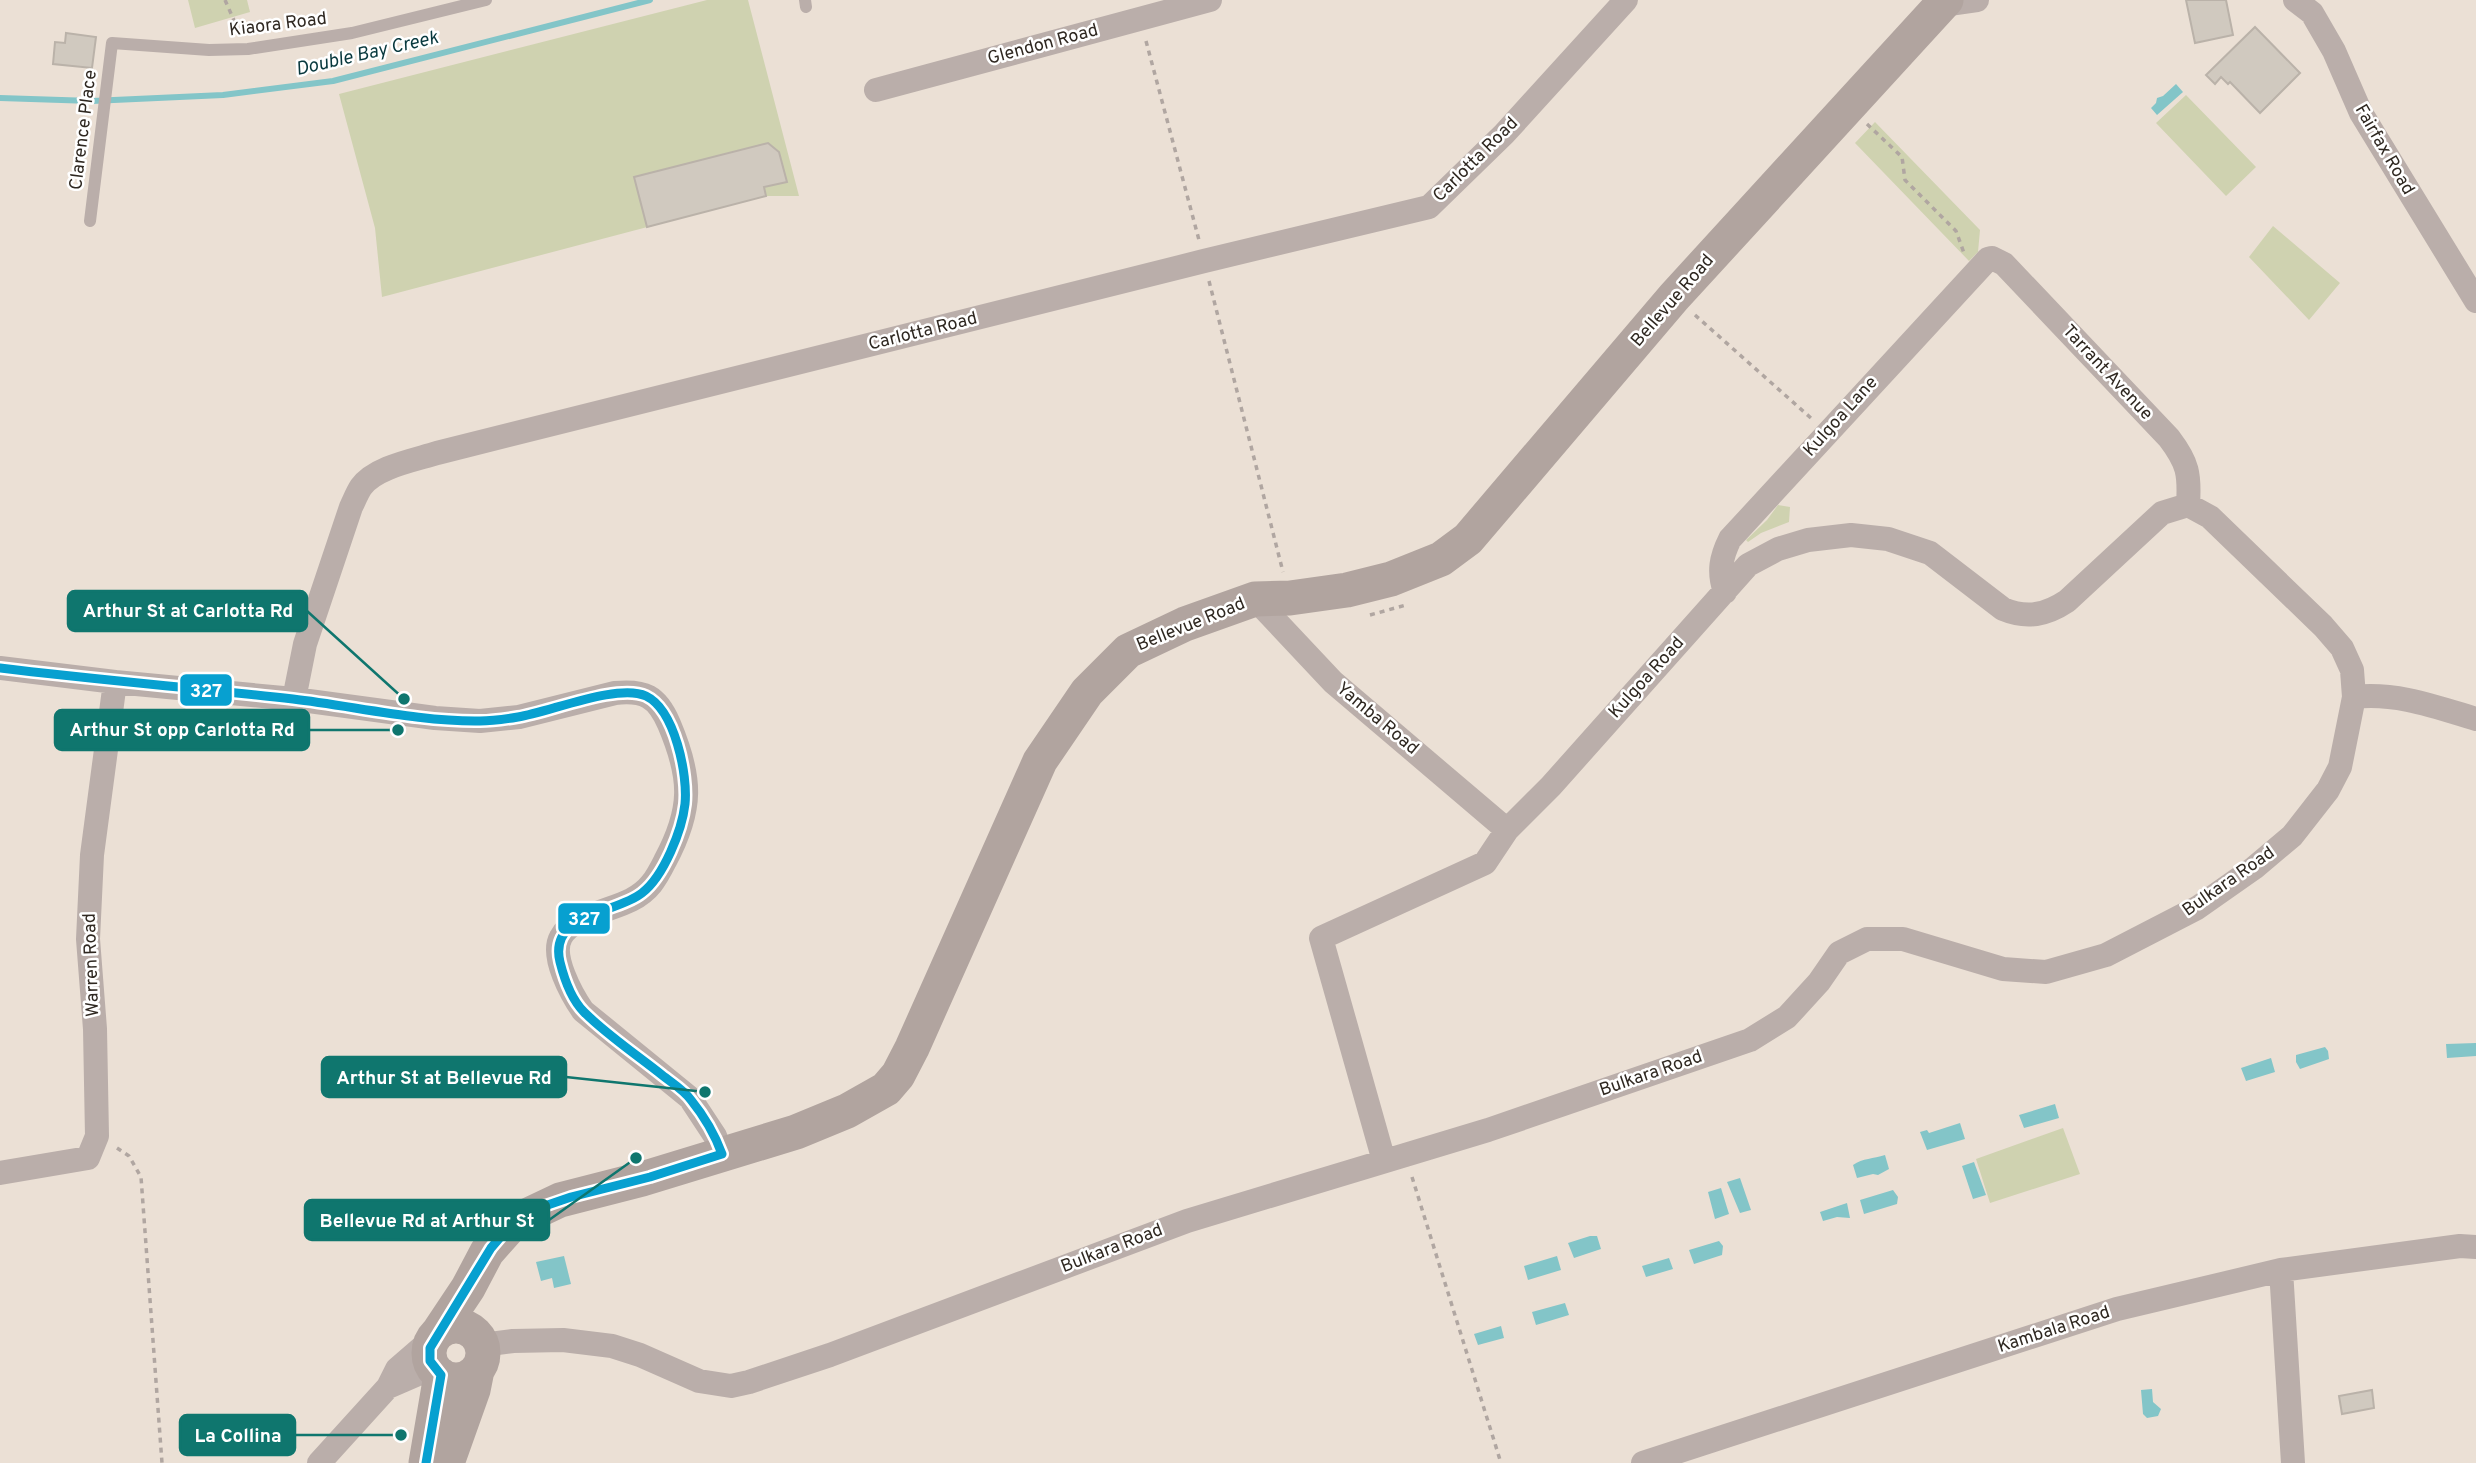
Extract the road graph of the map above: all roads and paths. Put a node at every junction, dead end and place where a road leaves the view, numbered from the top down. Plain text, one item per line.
1 (219, 0) edge
2 (225, 0) edge
3 (486, 0) edge
4 (1210, 0) edge
5 (1626, 0) edge
6 (1977, 0) edge
7 (2295, 0) edge
8 (1944, 2) edge
9 (227, 7) junction
10 (1141, 19) junction
11 (112, 43) joint
12 (248, 48) junction
13 (876, 90) dead end
14 (1867, 124) dead end
15 (90, 221) dead end
16 (1194, 223) dead end
17 (1963, 252) dead end
18 (1992, 258) joint
19 (1214, 300) dead end
20 (2476, 301) edge
21 (1695, 315) dead end
22 (1827, 432) junction
23 (2188, 505) junction
24 (1724, 592) junction
25 (1290, 598) junction
26 (1255, 599) junction
27 (0, 668) edge
28 (115, 682) junction
29 (2354, 697) junction
30 (294, 699) junction
31 (2476, 719) edge
32 (1507, 830) junction
33 (97, 1136) junction
34 (722, 1154) junction
35 (1384, 1161) junction
36 (0, 1173) edge
37 (1415, 1185) dead end
38 (511, 1225) junction
39 (2476, 1247) edge
40 (2281, 1270) junction
41 (437, 1334) junction
42 (479, 1352) junction
43 (439, 1373) junction
44 (388, 1387) junction
45 (162, 1463) edge
46 (319, 1463) edge
47 (426, 1463) edge
48 (447, 1463) edge
49 (1501, 1463) edge
50 (1643, 1463) edge
51 (2293, 1463) edge

1 - 9 path
2 - 9 path
3 - 12 lane, Kiaora Road
4 - 10 street, Glendon Road
5 - 30 street, Carlotta Road
6 - 8 street
7 - 20 street, Fairfax Road
8 - 25 street, Bellevue Road
9 - 12 path
10 - 13 street, Glendon Road
10 - 16 path
11 - 12 lane, Kiaora Road
11 - 15 lane, Clarence Place
14 - 17 path
18 - 22 street, Kulgoa Lane
18 - 23 street, Tarrant Avenue
19 - 25 path
21 - 22 path
22 - 24 street, Kulgoa Lane
23 - 24 street, Kulgoa Road
23 - 29 street, Bulkara Road
24 - 32 street, Kulgoa Road
25 - 26 street, Bellevue Road
26 - 32 street, Yamba Road
26 - 34 street, Bellevue Road
27 - 28 street
28 - 30 street
28 - 33 street, Warren Road
29 - 31 street
29 - 35 street, Bulkara Road
30 - 34 street
32 - 35 street, Kulgoa Road
33 - 36 street
33 - 45 path
34 - 38 street, Bellevue Road
35 - 42 street, Bulkara Road
37 - 49 path
38 - 41 street, Bellevue Road
38 - 42 street
39 - 40 street, Kambala Road
40 - 50 street, Kambala Road
40 - 51 street
41 - 42 street
41 - 43 street
41 - 44 street
42 - 43 street
42 - 48 street
43 - 44 street
43 - 47 street
44 - 46 street

